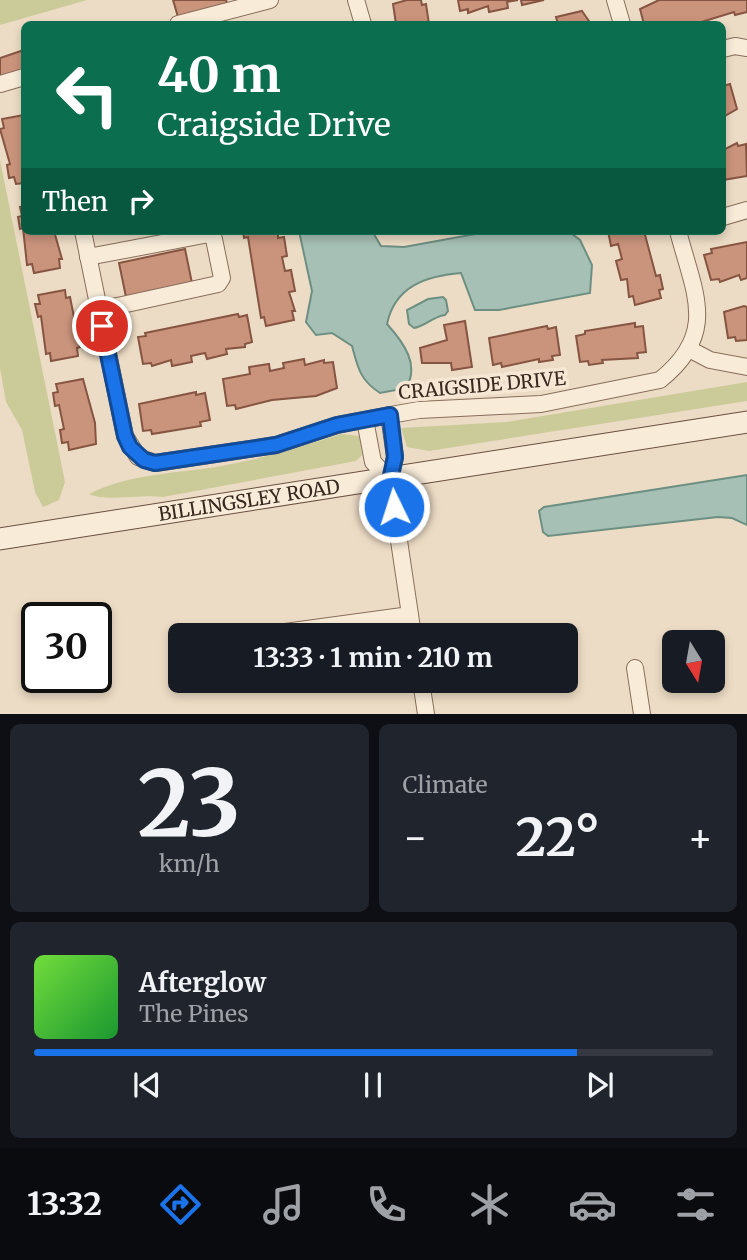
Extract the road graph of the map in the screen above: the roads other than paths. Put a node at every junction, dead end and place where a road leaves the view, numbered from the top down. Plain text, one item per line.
1 (270, 0) edge
2 (356, 0) edge
3 (615, 0) edge
4 (189, 21) edge
5 (362, 21) edge
6 (621, 21) edge
7 (726, 48) edge
8 (747, 48) edge
9 (21, 78) edge
10 (0, 84) edge
11 (747, 210) edge
12 (726, 216) edge
13 (84, 235) edge
14 (204, 235) edge
15 (210, 235) edge
16 (679, 235) edge
17 (88, 257) junction
18 (99, 310) junction
19 (689, 349) junction
20 (747, 366) edge
21 (390, 415) junction
22 (365, 419) junction
23 (747, 422) edge
24 (390, 480) junction
25 (0, 539) edge
26 (410, 614) junction
27 (347, 623) edge
28 (411, 623) edge
29 (635, 668) dead end
30 (423, 693) edge
31 (426, 714) edge
32 (642, 714) edge

1 - 4 street
2 - 5 street
3 - 6 street
7 - 8 street
9 - 10 street
11 - 12 street
13 - 17 street
14 - 17 street
15 - 18 street
16 - 19 street
17 - 18 street
18 - 22 street, CRAIGSIDE DRIVE
19 - 20 street
19 - 21 street, CRAIGSIDE DRIVE
21 - 22 street, CRAIGSIDE DRIVE
21 - 24 street, CRAIGSIDE DRIVE
22 - 24 street
23 - 24 street, BILLINGSLEY ROAD
24 - 25 street, BILLINGSLEY ROAD
24 - 26 street
26 - 27 street
26 - 28 street
29 - 32 street
30 - 31 street

